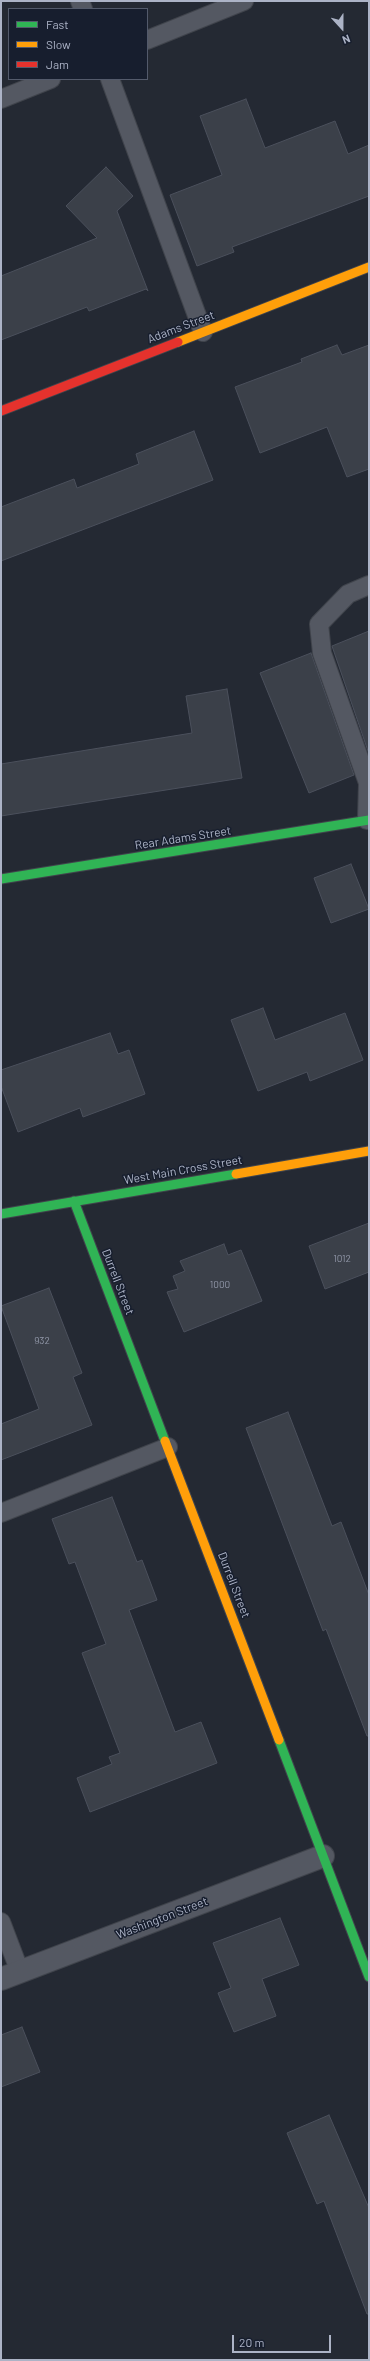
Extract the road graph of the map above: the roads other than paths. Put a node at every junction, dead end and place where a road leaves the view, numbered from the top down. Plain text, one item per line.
1 (244, 1) edge
2 (148, 40) edge
3 (48, 80) edge
4 (110, 80) edge
5 (1, 99) edge
6 (369, 267) edge
7 (203, 332) junction
8 (1, 411) edge
9 (369, 585) edge
10 (368, 820) edge
11 (1, 879) edge
12 (369, 1151) edge
13 (74, 1201) junction
14 (1, 1214) edge
15 (168, 1446) junction
16 (1, 1513) edge
17 (323, 1856) junction
18 (1, 1922) edge
19 (10, 1976) edge
20 (369, 1977) edge

1 - 2 lane
3 - 5 lane
4 - 7 lane
6 - 7 main road, Adams Street
7 - 8 main road, Adams Street
9 - 10 lane
10 - 11 main road, Rear Adams Street
12 - 13 main road, West Main Cross Street
13 - 14 main road, West Main Cross Street
13 - 15 main road, Durrell Street
15 - 16 lane
15 - 17 main road, Durrell Street
17 - 19 street, Washington Street
17 - 20 main road, Durrell Street
18 - 19 lane

